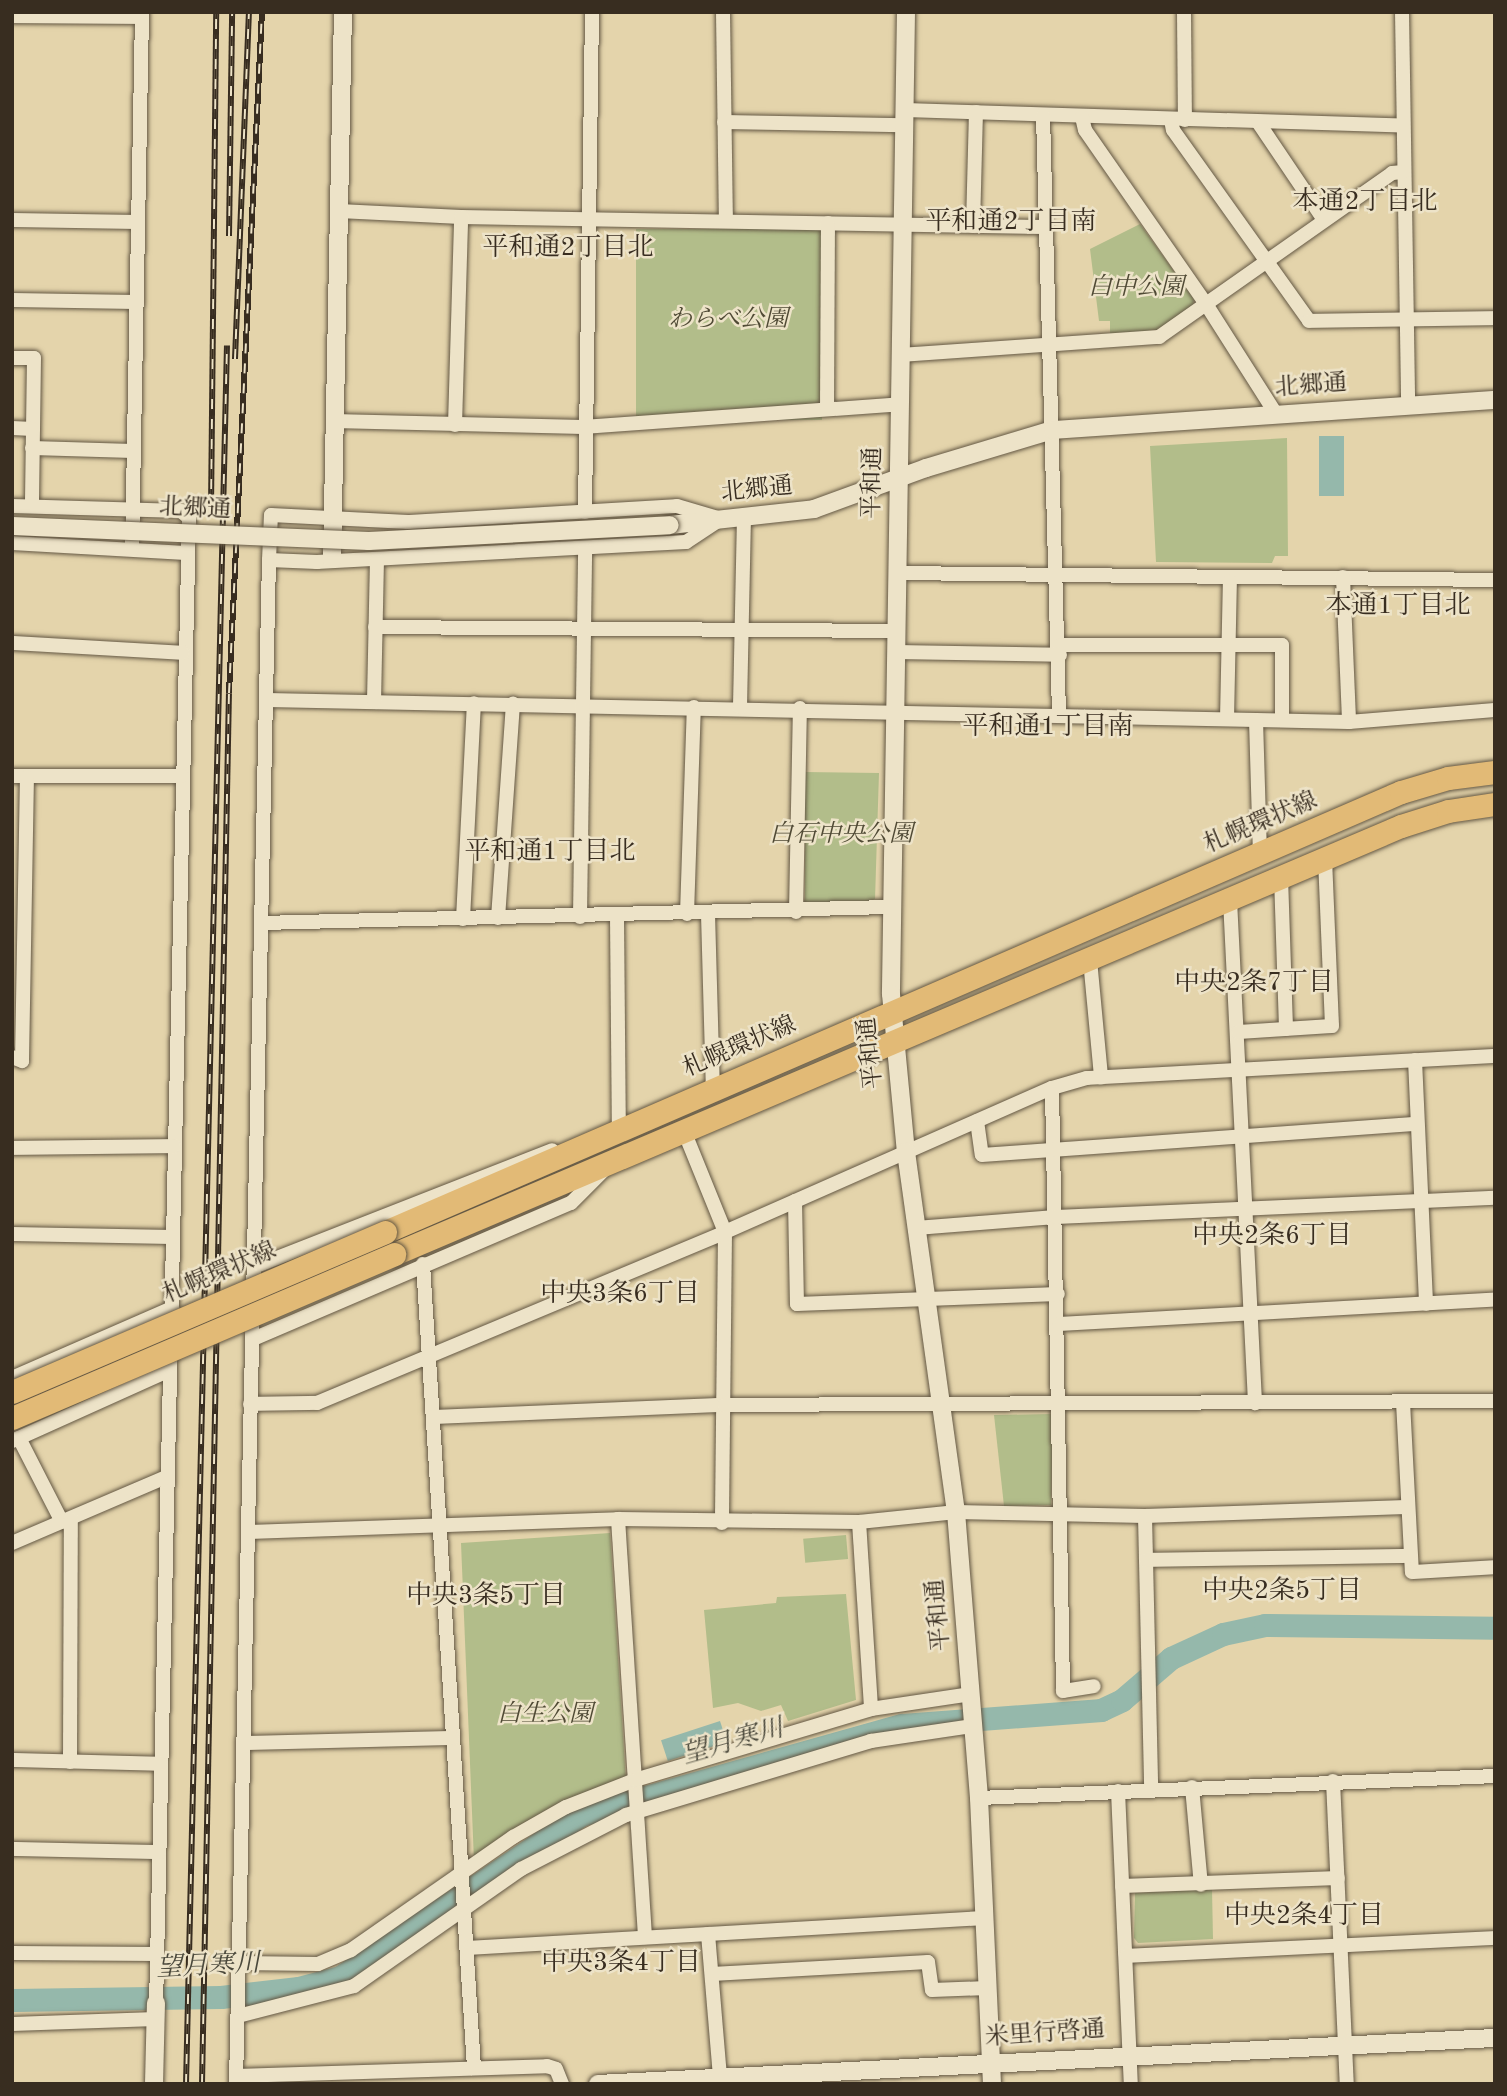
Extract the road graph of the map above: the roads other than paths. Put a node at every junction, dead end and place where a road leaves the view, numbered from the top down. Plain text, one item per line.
1 (343, 12) edge
2 (592, 12) edge
3 (723, 12) edge
4 (906, 12) edge
5 (1184, 12) edge
6 (1402, 12) edge
7 (142, 14) edge
8 (12, 16) edge
9 (976, 112) junction
10 (1043, 115) junction
11 (1082, 117) junction
12 (905, 118) junction
13 (1178, 120) junction
14 (724, 122) junction
15 (1258, 122) junction
16 (1402, 126) junction
17 (1403, 172) junction
18 (339, 211) junction
19 (587, 216) junction
20 (460, 218) junction
21 (12, 220) edge
22 (1324, 220) junction
23 (726, 221) junction
24 (138, 222) junction
25 (828, 223) junction
26 (903, 224) junction
27 (973, 226) junction
28 (1045, 227) junction
29 (1266, 262) junction
30 (12, 300) edge
31 (136, 302) junction
32 (1206, 304) junction
33 (1495, 318) edge
34 (1405, 319) junction
35 (1049, 347) junction
36 (900, 355) junction
37 (12, 358) edge
38 (1495, 400) edge
39 (900, 404) junction
40 (1408, 404) junction
41 (827, 409) junction
42 (1276, 414) junction
43 (334, 421) junction
44 (455, 425) junction
45 (583, 427) junction
46 (12, 428) edge
47 (33, 429) junction
48 (1053, 430) junction
49 (32, 448) junction
50 (133, 450) junction
51 (899, 481) junction
52 (12, 506) edge
53 (32, 506) junction
54 (132, 509) junction
55 (585, 512) junction
56 (744, 517) junction
57 (333, 519) junction
58 (721, 519) junction
59 (12, 526) edge
60 (12, 543) edge
61 (132, 549) junction
62 (585, 550) junction
63 (186, 553) junction
64 (332, 559) junction
65 (377, 559) junction
66 (269, 560) junction
67 (897, 573) junction
68 (1057, 575) junction
69 (1343, 577) junction
70 (1230, 580) junction
71 (1495, 580) edge
72 (375, 627) junction
73 (584, 630) junction
74 (896, 631) junction
75 (742, 632) junction
76 (12, 643) edge
77 (1226, 645) junction
78 (1060, 650) junction
79 (896, 652) junction
80 (183, 653) junction
81 (267, 700) junction
82 (374, 702) junction
83 (474, 704) junction
84 (513, 704) junction
85 (583, 705) junction
86 (694, 707) junction
87 (740, 708) junction
88 (800, 708) junction
89 (895, 710) junction
90 (1495, 710) edge
91 (1059, 714) junction
92 (1227, 719) junction
93 (1282, 719) junction
94 (1255, 720) junction
95 (1349, 722) junction
96 (1495, 772) edge
97 (20, 776) edge
98 (182, 776) junction
99 (1495, 804) edge
100 (1260, 852) junction
101 (1325, 859) junction
102 (1281, 877) junction
103 (1230, 900) junction
104 (890, 907) junction
105 (796, 912) junction
106 (708, 914) junction
107 (687, 915) junction
108 (617, 916) junction
109 (580, 917) junction
110 (498, 918) junction
111 (463, 919) junction
112 (261, 923) junction
113 (1090, 960) junction
114 (892, 1012) junction
115 (1286, 1029) junction
116 (1238, 1032) junction
117 (894, 1045) junction
118 (1495, 1056) edge
119 (12, 1057) edge
120 (1415, 1060) junction
121 (1240, 1068) junction
122 (1101, 1077) junction
123 (713, 1087) junction
124 (1052, 1088) junction
125 (977, 1121) junction
126 (1416, 1124) junction
127 (619, 1131) junction
128 (684, 1131) junction
129 (1244, 1138) junction
130 (597, 1141) junction
131 (174, 1146) junction
132 (12, 1148) edge
133 (1054, 1149) junction
134 (906, 1152) junction
135 (617, 1157) junction
136 (1495, 1198) edge
137 (795, 1201) junction
138 (1422, 1202) junction
139 (1247, 1209) junction
140 (1056, 1217) junction
141 (916, 1228) junction
142 (725, 1232) junction
143 (12, 1234) edge
144 (172, 1237) junction
145 (423, 1264) junction
146 (254, 1267) junction
147 (1058, 1294) junction
148 (1495, 1300) edge
149 (926, 1301) junction
150 (1426, 1304) junction
151 (172, 1308) junction
152 (1253, 1314) junction
153 (1059, 1324) junction
154 (253, 1339) junction
155 (430, 1356) junction
156 (169, 1371) junction
157 (12, 1378) edge
158 (12, 1392) edge
159 (1495, 1401) edge
160 (940, 1402) junction
161 (1403, 1402) junction
162 (1255, 1403) junction
163 (250, 1404) junction
164 (724, 1405) junction
165 (1061, 1405) junction
166 (434, 1418) junction
167 (15, 1433) edge
168 (166, 1477) junction
169 (1406, 1507) junction
170 (1057, 1511) junction
171 (956, 1512) junction
172 (1145, 1516) junction
173 (618, 1519) junction
174 (66, 1520) junction
175 (859, 1522) junction
176 (722, 1523) junction
177 (440, 1528) junction
178 (249, 1532) junction
179 (12, 1543) edge
180 (1410, 1556) junction
181 (1146, 1560) junction
182 (1495, 1567) edge
183 (1094, 1686) dead end
184 (971, 1698) junction
185 (871, 1709) junction
186 (973, 1724) junction
187 (453, 1738) junction
188 (244, 1743) junction
189 (12, 1760) edge
190 (70, 1762) junction
191 (161, 1764) junction
192 (1495, 1776) edge
193 (1333, 1782) junction
194 (635, 1783) junction
195 (1192, 1787) junction
196 (1151, 1790) junction
197 (1118, 1791) junction
198 (979, 1798) junction
199 (636, 1809) junction
200 (12, 1849) edge
201 (159, 1852) junction
202 (463, 1876) junction
203 (1338, 1878) junction
204 (1201, 1885) junction
205 (1122, 1886) junction
206 (464, 1905) junction
207 (984, 1918) junction
208 (708, 1934) junction
209 (645, 1937) junction
210 (1495, 1938) edge
211 (1341, 1945) junction
212 (467, 1948) junction
213 (1125, 1951) junction
214 (12, 1953) edge
215 (157, 1954) junction
216 (239, 1967) junction
217 (712, 1974) junction
218 (987, 1988) junction
219 (238, 2009) junction
220 (156, 2011) junction
221 (12, 2024) edge
222 (1495, 2038) edge
223 (1347, 2045) junction
224 (1130, 2054) junction
225 (991, 2063) junction
226 (474, 2068) junction
227 (720, 2078) junction
228 (236, 2080) edge
229 (155, 2084) edge
230 (562, 2084) edge
231 (598, 2084) edge
232 (992, 2084) edge
233 (1131, 2084) edge
234 (1347, 2084) edge

1 - 18 street
2 - 19 street
3 - 14 street
4 - 12 street, 平和通
5 - 13 street
6 - 16 street
7 - 8 street
7 - 24 street
9 - 10 street
9 - 12 street
9 - 27 street
10 - 11 street
10 - 28 street
11 - 13 street
11 - 32 street
12 - 14 street
12 - 26 street, 平和通
13 - 15 street
13 - 29 street
14 - 23 street
15 - 16 street
15 - 22 street
16 - 17 street
17 - 22 street
17 - 34 street
18 - 20 street
18 - 43 street
19 - 20 street
19 - 23 street
19 - 45 street
20 - 44 street
21 - 24 street
22 - 29 street
23 - 25 street
24 - 31 street
25 - 26 street
25 - 41 street
26 - 27 street
26 - 36 street, 平和通
27 - 28 street
28 - 35 street
29 - 32 street
29 - 34 street
30 - 31 street
31 - 50 street
32 - 35 street
32 - 42 street
33 - 34 street
34 - 40 street
35 - 36 street
35 - 48 street
36 - 39 street, 平和通
37 - 47 street
38 - 40 street, 北郷通
39 - 41 street
39 - 51 street, 平和通
40 - 42 street, 北郷通
41 - 45 street
42 - 48 street, 北郷通
43 - 44 street
43 - 57 street
44 - 45 street
45 - 55 street
46 - 47 street
47 - 49 street
48 - 51 street, 北郷通
48 - 68 street
49 - 50 street
49 - 53 street
50 - 54 street
51 - 56 street, 北郷通
51 - 67 street, 平和通
52 - 53 street
53 - 54 street
54 - 61 street
54 - 63 street
55 - 57 street
55 - 58 street
56 - 58 street, 北郷通
56 - 75 street
57 - 64 street
57 - 66 street
58 - 59 street, 北郷通, bridge
58 - 62 street
60 - 61 street
61 - 63 street
62 - 65 street
62 - 73 street
63 - 80 street
64 - 65 street
64 - 66 street
65 - 72 street
66 - 81 street
67 - 68 street
67 - 74 street, 平和通
68 - 70 street
68 - 78 street
69 - 70 street
69 - 71 street
69 - 95 street
70 - 77 street
72 - 73 street
72 - 82 street
73 - 75 street
73 - 85 street
74 - 75 street
74 - 79 street, 平和通
75 - 87 street
76 - 80 street
77 - 78 street
77 - 92 street
77 - 93 street
78 - 79 street
78 - 91 street
79 - 89 street, 平和通
80 - 98 street
81 - 82 street
81 - 112 street
82 - 83 street
83 - 84 street
83 - 111 street
84 - 85 street
84 - 110 street
85 - 86 street
85 - 109 street
86 - 87 street
86 - 107 street
87 - 88 street
88 - 89 street
88 - 105 street
89 - 91 street
89 - 104 street, 平和通
90 - 95 street
91 - 92 street
92 - 94 street
93 - 94 street
93 - 95 street
94 - 100 street
96 - 100 main road, 札幌環状線
97 - 98 street
97 - 119 street
98 - 131 street
99 - 101 main road, 札幌環状線
100 - 114 main road, 札幌環状線
101 - 102 main road, 札幌環状線
101 - 115 street
102 - 103 main road, 札幌環状線
102 - 115 street
103 - 113 main road, 札幌環状線
103 - 116 street
104 - 105 street
104 - 114 street, 平和通
105 - 106 street
106 - 107 street
106 - 123 street
107 - 108 street
108 - 109 street
108 - 127 street
109 - 110 street
110 - 111 street
111 - 112 street
112 - 146 street
113 - 117 main road, 札幌環状線
113 - 122 street
114 - 117 street, 平和通
114 - 123 main road, 札幌環状線
115 - 116 street
116 - 121 street
117 - 128 main road, 札幌環状線
117 - 134 street, 平和通
118 - 120 street
120 - 121 street
120 - 126 street
121 - 122 street
121 - 129 street
122 - 124 street
123 - 127 main road, 札幌環状線
124 - 125 street
124 - 133 street
125 - 133 street
125 - 134 street
126 - 129 street
126 - 138 street
127 - 130 main road, 札幌環状線
128 - 135 main road, 札幌環状線
128 - 142 street
129 - 133 street
129 - 139 street
130 - 146 street
130 - 158 main road, 札幌環状線, bridge
131 - 132 street
131 - 144 street
133 - 140 street
134 - 137 street
134 - 141 street, 平和通
135 - 145 street
135 - 167 main road, 札幌環状線, bridge
136 - 138 street
137 - 142 street
137 - 149 street
138 - 139 street
138 - 150 street
139 - 140 street
139 - 152 street
140 - 141 street
140 - 147 street
141 - 149 street, 平和通
142 - 155 street
142 - 164 street
143 - 144 street
144 - 151 street
145 - 154 street
145 - 155 street
146 - 154 street
147 - 149 street
147 - 153 street
148 - 150 street
149 - 160 street, 平和通
150 - 152 street
151 - 156 street
151 - 157 street
152 - 153 street
152 - 162 street
153 - 165 street
154 - 163 street
155 - 163 street
155 - 166 street
156 - 167 street
156 - 168 street
159 - 161 street
160 - 164 street
160 - 165 street
160 - 171 street, 平和通
161 - 162 street
161 - 169 street
162 - 165 street
163 - 178 street
164 - 166 street
164 - 176 street
165 - 170 street
166 - 177 street
167 - 174 street
168 - 174 street
168 - 191 street
169 - 172 street
169 - 180 street
170 - 171 street
170 - 172 street
170 - 183 street
171 - 175 street
171 - 184 street, 平和通
172 - 181 street
173 - 176 street
173 - 177 street
173 - 194 street
174 - 179 street
174 - 190 street
175 - 176 street
175 - 185 street
177 - 178 street
177 - 187 street
178 - 188 street
180 - 181 street
180 - 182 street
181 - 196 street
184 - 185 street
184 - 186 street, 平和通
185 - 194 street
186 - 198 street, 平和通
186 - 199 street
187 - 188 street
187 - 202 street
188 - 216 street
189 - 190 street
190 - 191 street
191 - 201 street
192 - 193 street
193 - 195 street
193 - 203 street
194 - 199 street
194 - 202 street
195 - 196 street
195 - 204 street
196 - 197 street
197 - 198 street
197 - 205 street
198 - 207 street, 平和通
199 - 206 street
199 - 209 street
200 - 201 street
201 - 215 street
202 - 206 street
202 - 216 street
203 - 204 street
203 - 211 street
204 - 205 street
205 - 213 street
206 - 212 street
206 - 219 street
207 - 208 street
207 - 218 street, 平和通
208 - 209 street
208 - 217 street
209 - 212 street
210 - 211 street
211 - 213 street
211 - 223 street
212 - 226 street
213 - 224 street
214 - 215 street
215 - 220 street
216 - 219 street
217 - 218 street
217 - 227 street
218 - 225 street, 平和通
219 - 228 street
220 - 221 street
220 - 229 street
222 - 223 street, 米里行啓通
223 - 224 street, 米里行啓通
223 - 234 street
224 - 225 street, 米里行啓通
224 - 233 street
225 - 227 street, 米里行啓通
225 - 232 street, 平和通
226 - 228 street
226 - 230 street
227 - 231 street, 米里行啓通

